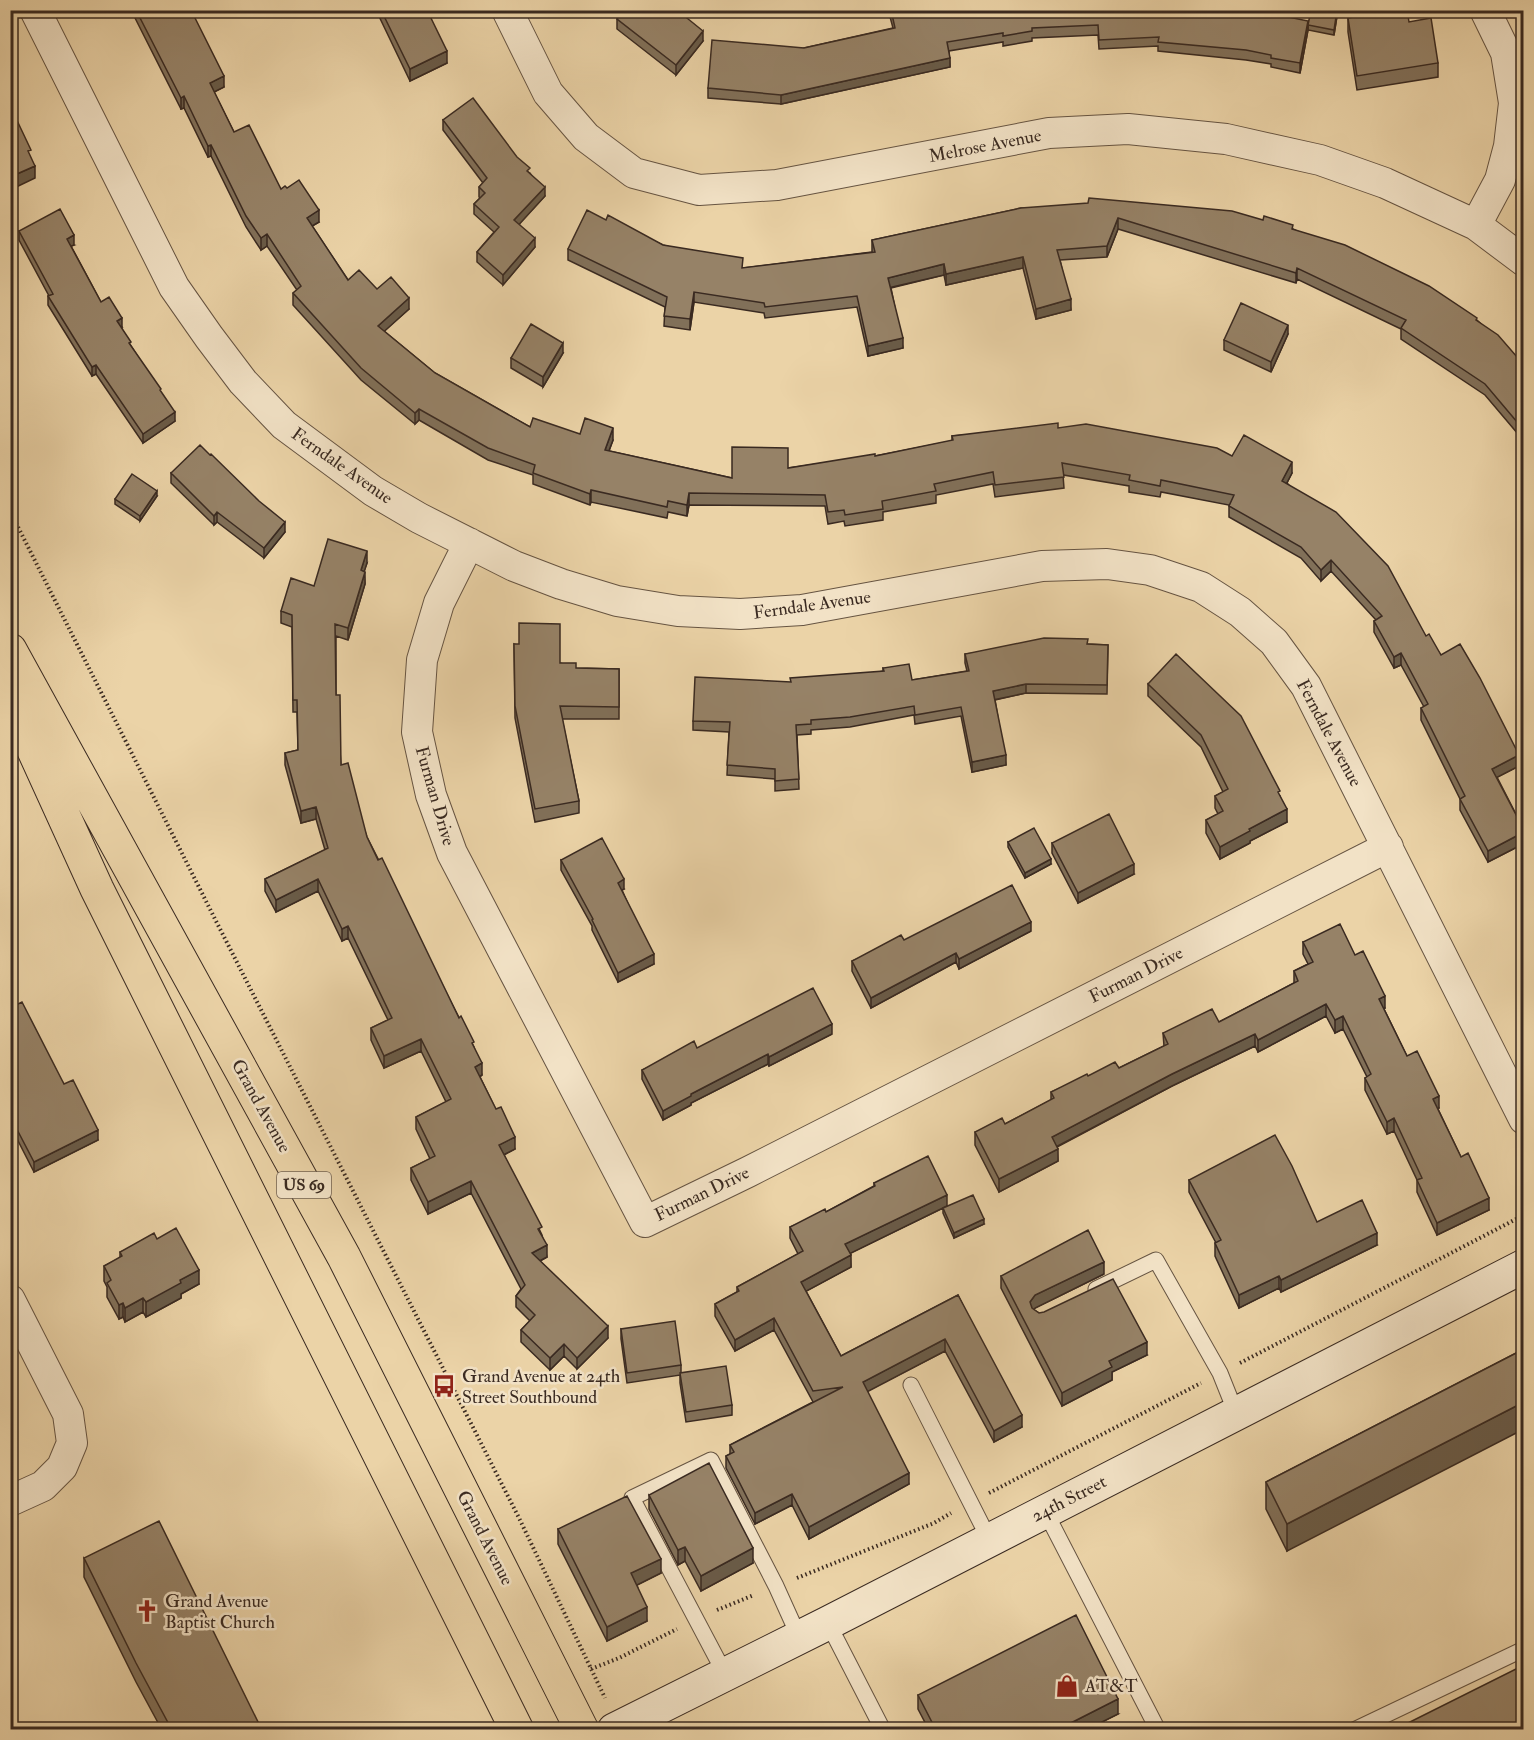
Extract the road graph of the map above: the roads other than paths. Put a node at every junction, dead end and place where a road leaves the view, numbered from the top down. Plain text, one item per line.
1 (35, 10) edge
2 (507, 10) edge
3 (1485, 10) edge
4 (1476, 225) junction
5 (1524, 261) edge
6 (469, 543) junction
7 (10, 650) edge
8 (10, 698) edge
9 (1388, 847) junction
10 (1524, 1119) edge
11 (1524, 1266) edge
12 (1082, 1296) edge
13 (10, 1300) edge
14 (911, 1386) dead end
15 (1236, 1413) junction
16 (10, 1501) edge
17 (1045, 1511) junction
18 (989, 1539) junction
19 (814, 1630) junction
20 (1524, 1649) edge
21 (725, 1674) junction
22 (517, 1730) edge
23 (582, 1730) edge
24 (614, 1730) edge
25 (883, 1730) edge
26 (1158, 1730) edge
27 (1354, 1730) edge

1 - 6 street, Ferndale Avenue
2 - 4 street, Melrose Avenue
3 - 4 street
4 - 5 street, Melrose Avenue
6 - 9 street, Ferndale Avenue
6 - 9 street, Furman Drive
7 - 23 main road, Grand Avenue / US 69
8 - 22 main road, US 69
9 - 10 street, Ferndale Avenue
11 - 15 main road, 24th Street
12 - 15 lane
13 - 16 street
14 - 18 lane
15 - 17 main road, 24th Street
17 - 18 main road, 24th Street
17 - 26 lane
18 - 19 main road, 24th Street
19 - 21 main road, 24th Street
19 - 21 lane
19 - 25 lane
20 - 27 lane
21 - 24 main road, 24th Street

